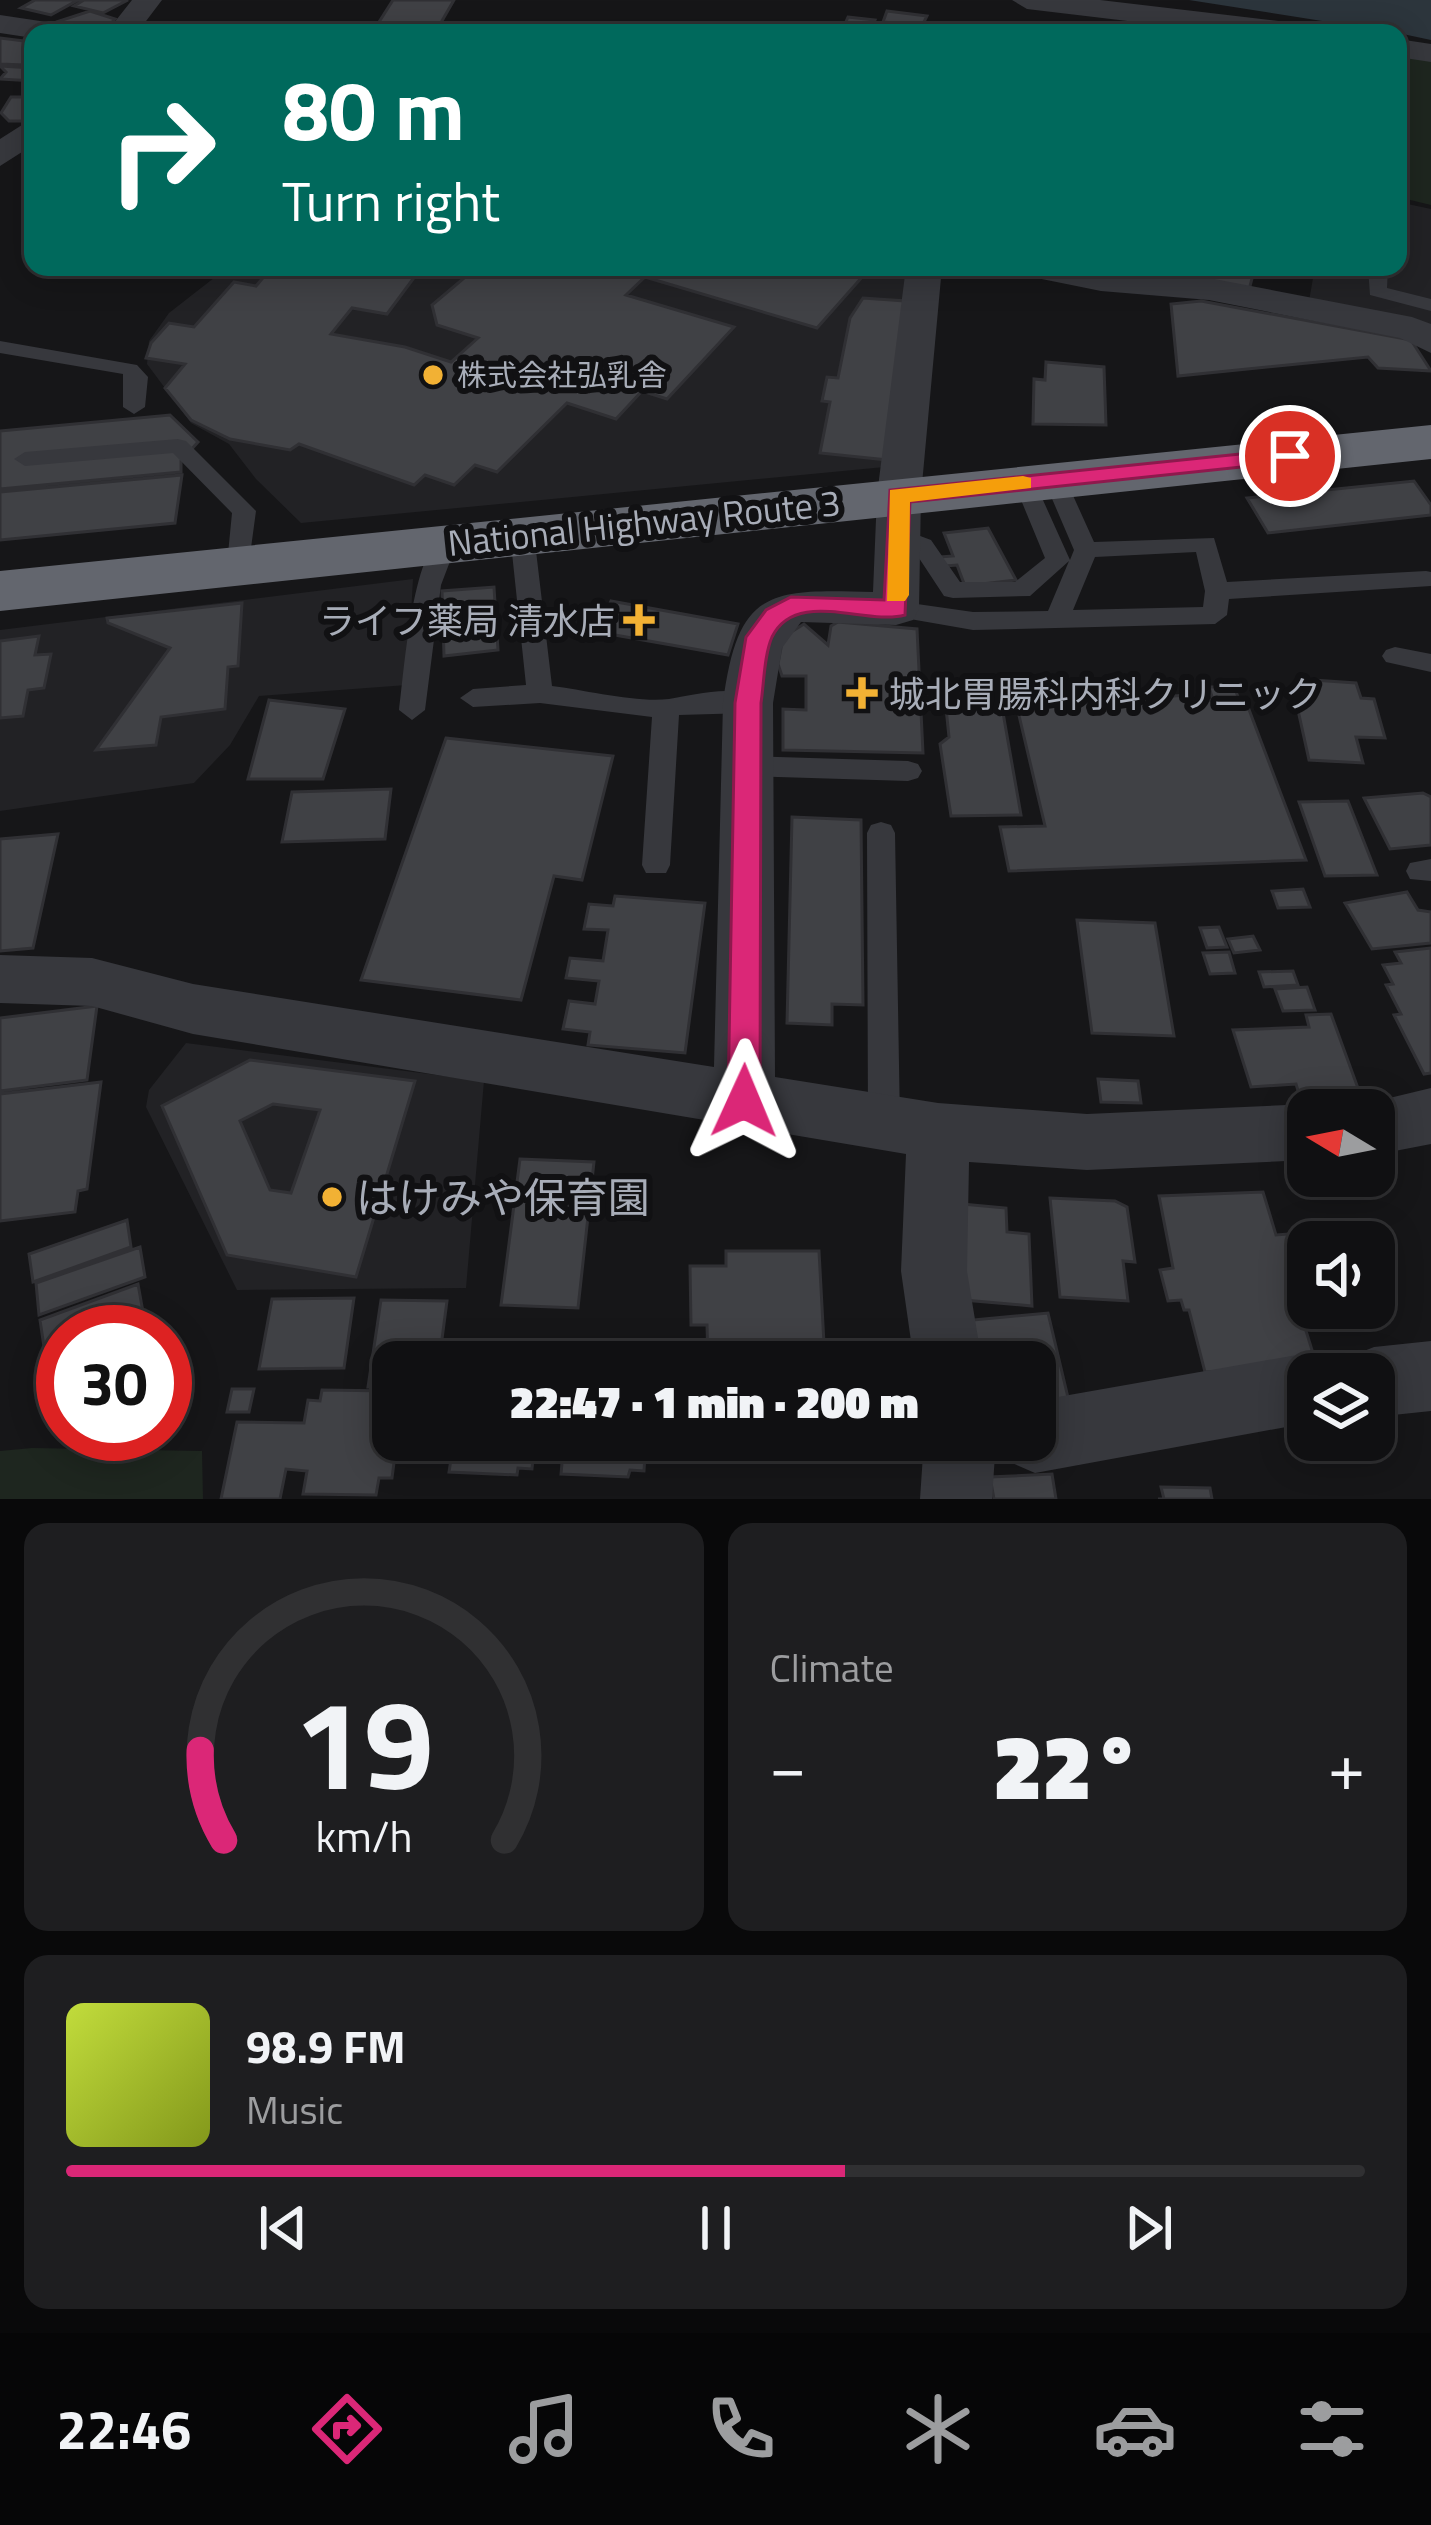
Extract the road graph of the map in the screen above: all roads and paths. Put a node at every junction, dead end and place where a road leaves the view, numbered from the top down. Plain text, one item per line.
1 (147, 0) edge
2 (1027, 0) edge
3 (128, 24) edge
4 (1228, 24) edge
5 (923, 276) edge
6 (1081, 276) edge
7 (1378, 276) edge
8 (1429, 326) edge
9 (0, 347) edge
10 (134, 407) dead end
11 (1431, 442) edge
12 (25, 459) dead end
13 (1040, 481) junction
14 (897, 515) junction
15 (522, 534) junction
16 (445, 543) junction
17 (1086, 550) junction
18 (238, 564) junction
19 (1426, 579) dead end
20 (0, 591) edge
21 (1217, 591) junction
22 (896, 609) junction
23 (1057, 619) junction
24 (1394, 656) dead end
25 (1431, 664) edge
26 (540, 694) junction
27 (473, 698) dead end
28 (748, 703) junction
29 (666, 709) junction
30 (412, 710) dead end
31 (749, 766) junction
32 (908, 771) dead end
33 (881, 833) dead end
34 (656, 865) dead end
35 (0, 979) edge
36 (744, 1101) junction
37 (1431, 1116) edge
38 (1395, 1123) edge
39 (911, 1127) junction
40 (1287, 1133) edge
41 (945, 1341) edge
42 (1431, 1376) edge
43 (1395, 1380) edge
44 (1287, 1392) edge
45 (1056, 1433) edge

1 - 3 street
2 - 4 street
5 - 14 street
6 - 8 street
7 - 8 lane
9 - 10 lane
11 - 13 highway, National Highway Route 3
12 - 18 lane
13 - 14 highway, National Highway Route 3
13 - 14 lane
13 - 17 lane
14 - 15 highway, National Highway Route 3
14 - 22 street
15 - 16 highway, National Highway Route 3
15 - 26 lane
16 - 18 highway, National Highway Route 3
16 - 30 lane
17 - 21 lane
17 - 23 lane
18 - 20 highway, National Highway Route 3
19 - 21 lane
21 - 23 lane
22 - 23 lane
22 - 28 street
24 - 25 lane
26 - 27 lane
26 - 29 lane
28 - 29 lane
28 - 31 street
29 - 34 lane
31 - 32 lane
31 - 36 street
33 - 39 lane
35 - 36 street
36 - 39 street
37 - 38 street
39 - 40 street
39 - 41 street
42 - 43 street
44 - 45 street

